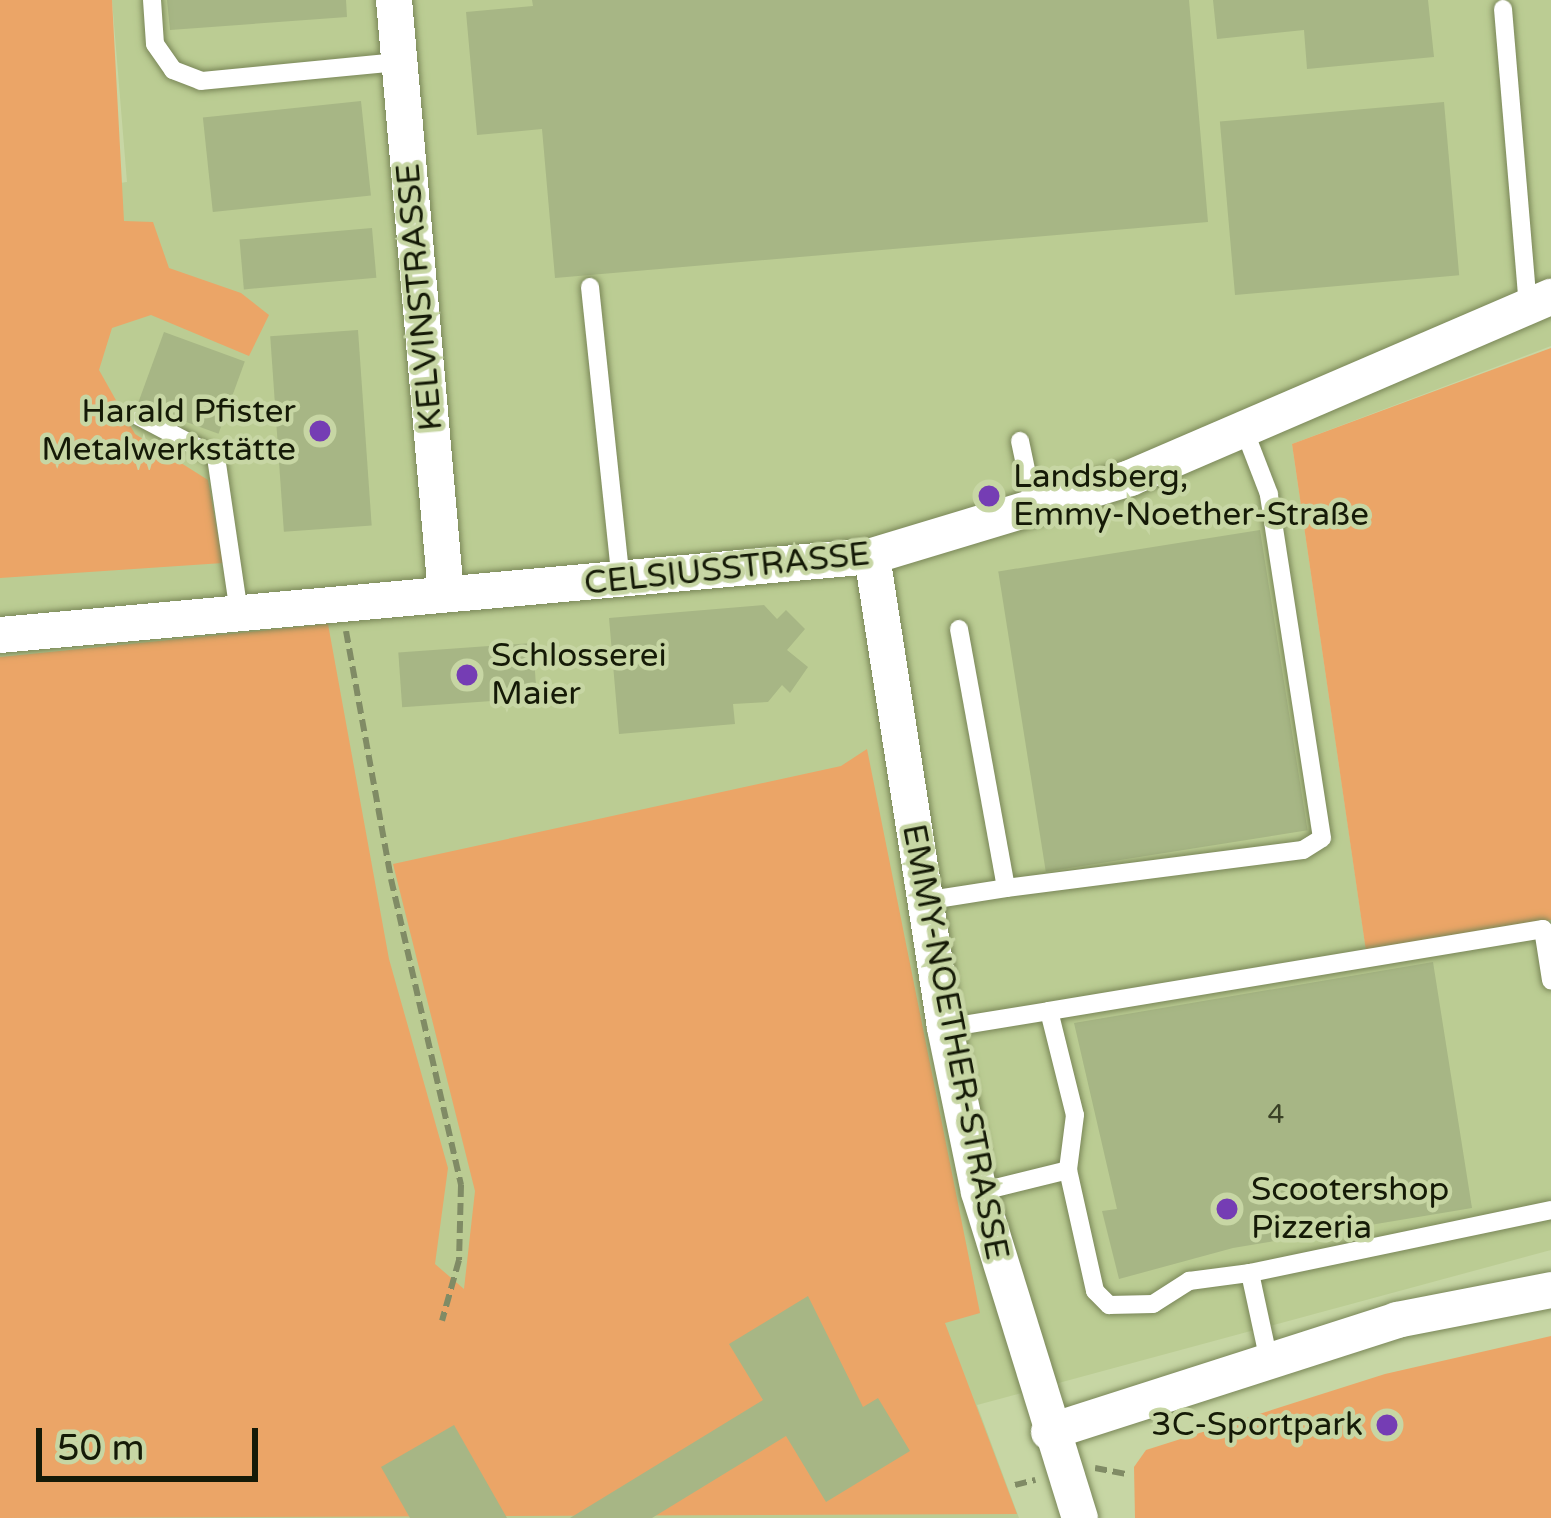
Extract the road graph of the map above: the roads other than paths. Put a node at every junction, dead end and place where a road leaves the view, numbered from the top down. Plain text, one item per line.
1 (152, 0) edge
2 (394, 0) edge
3 (1502, 9) dead end
4 (399, 62) junction
5 (590, 287) dead end
6 (1539, 301) edge
7 (138, 416) dead end
8 (1245, 432) junction
9 (1020, 442) dead end
10 (1035, 512) junction
11 (872, 556) junction
12 (621, 581) junction
13 (446, 594) junction
14 (239, 613) junction
15 (958, 629) dead end
16 (0, 635) edge
17 (1006, 888) junction
18 (923, 902) junction
19 (1551, 980) edge
20 (1049, 1011) junction
21 (945, 1028) junction
22 (1068, 1170) junction
23 (979, 1192) junction
24 (1551, 1210) edge
25 (1250, 1273) junction
26 (1551, 1290) edge
27 (1269, 1361) junction
28 (1049, 1432) junction
29 (1080, 1518) edge

1 - 4 lane
2 - 4 street, KELVINSTRASSE
3 - 6 lane
4 - 13 street, KELVINSTRASSE
5 - 12 lane
6 - 8 street, CELSIUSSTRASSE
7 - 14 lane
8 - 10 street, CELSIUSSTRASSE
8 - 17 lane
9 - 10 lane
10 - 11 street, CELSIUSSTRASSE
11 - 12 street, CELSIUSSTRASSE
11 - 18 street, EMMY-NOETHER-STRASSE
12 - 13 street, CELSIUSSTRASSE
13 - 14 street, CELSIUSSTRASSE
14 - 16 street, CELSIUSSTRASSE
15 - 17 lane
17 - 18 lane
18 - 21 street, EMMY-NOETHER-STRASSE
19 - 20 lane
20 - 21 lane
20 - 22 lane
21 - 23 street, EMMY-NOETHER-STRASSE
22 - 23 lane
22 - 25 lane
23 - 28 street, EMMY-NOETHER-STRASSE
24 - 25 lane
25 - 27 lane
26 - 27 street
27 - 28 street
28 - 29 street, EMMY-NOETHER-STRASSE

